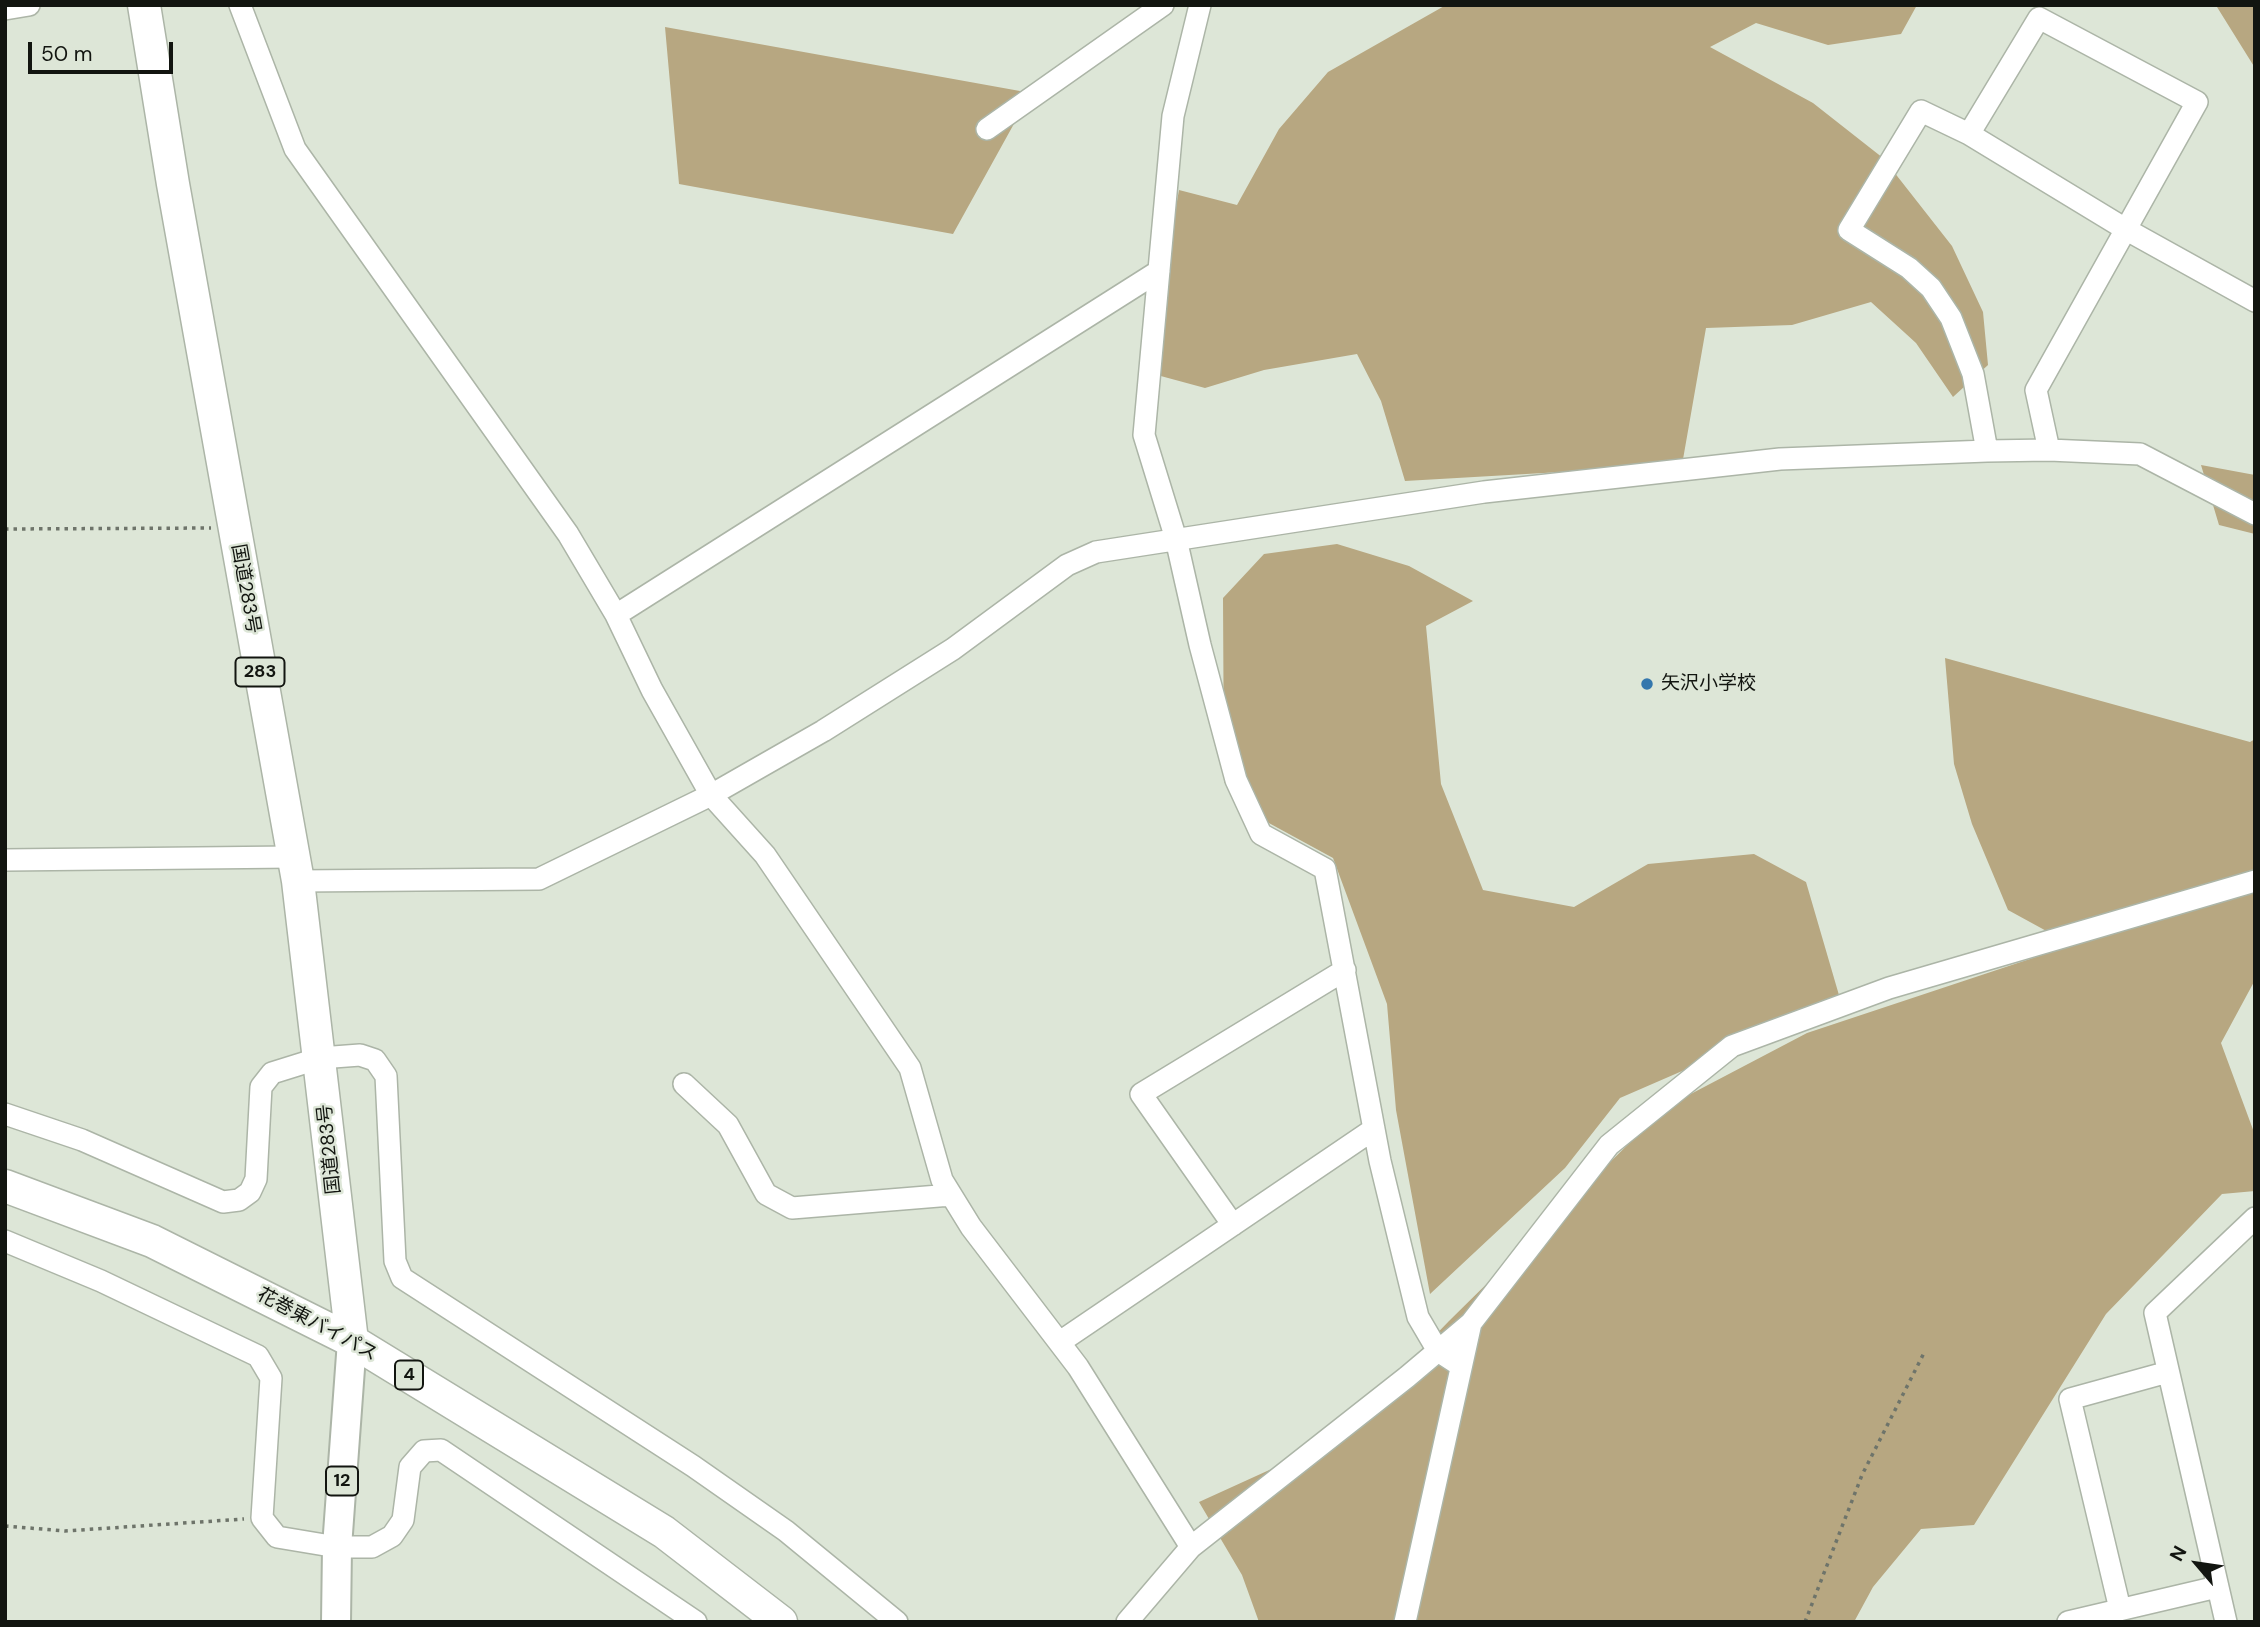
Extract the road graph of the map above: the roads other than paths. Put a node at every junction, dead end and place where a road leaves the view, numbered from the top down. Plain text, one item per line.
1 (29, 5) edge
2 (144, 5) edge
3 (240, 5) edge
4 (1163, 5) edge
5 (1199, 5) edge
6 (5, 9) edge
7 (987, 129) dead end
8 (1969, 134) junction
9 (2127, 230) junction
10 (1159, 271) junction
11 (2255, 301) edge
12 (2049, 450) junction
13 (1987, 451) junction
14 (2255, 514) edge
15 (1176, 539) junction
16 (616, 615) junction
17 (711, 794) junction
18 (5, 859) edge
19 (295, 869) junction
20 (2255, 881) edge
21 (1345, 970) junction
22 (320, 1058) junction
23 (684, 1084) dead end
24 (5, 1114) edge
25 (1374, 1129) junction
26 (5, 1186) edge
27 (951, 1195) junction
28 (2255, 1218) edge
29 (1233, 1225) junction
30 (5, 1241) edge
31 (1471, 1323) junction
32 (352, 1341) junction
33 (1060, 1342) junction
34 (1437, 1351) junction
35 (1461, 1366) junction
36 (2168, 1372) junction
37 (337, 1547) junction
38 (1191, 1547) junction
39 (2217, 1587) junction
40 (2120, 1609) junction
41 (336, 1622) edge
42 (696, 1622) edge
43 (781, 1622) edge
44 (897, 1622) edge
45 (1127, 1622) edge
46 (1405, 1622) edge
47 (2068, 1622) edge
48 (2226, 1622) edge

1 - 6 street
2 - 19 highway, 国道283号 / 283
3 - 16 street
4 - 7 street
5 - 10 street
8 - 9 street
8 - 9 street
8 - 13 street
9 - 11 street
9 - 12 street
10 - 15 street
10 - 16 street
12 - 13 street
12 - 14 street
13 - 15 street
15 - 17 street
15 - 21 street
16 - 17 street
17 - 19 street
17 - 27 street
18 - 19 street
19 - 22 highway, 国道283号 / 283
20 - 31 street
21 - 25 street
21 - 29 street
22 - 24 street
22 - 32 highway, 国道283号 / 283
22 - 44 street
23 - 27 street
25 - 29 street
25 - 34 street
26 - 32 highway, 花巻東バイパス / 4
27 - 33 street
28 - 36 street
29 - 33 street
30 - 37 street
31 - 34 street
31 - 35 street
32 - 37 main road, 12
32 - 43 highway, 花巻東バイパス / 4
33 - 38 street
34 - 35 street
34 - 38 street
35 - 46 street
36 - 39 street
36 - 40 street
37 - 41 main road, 12
37 - 42 street
38 - 45 street
39 - 40 street
39 - 48 street
40 - 47 street

